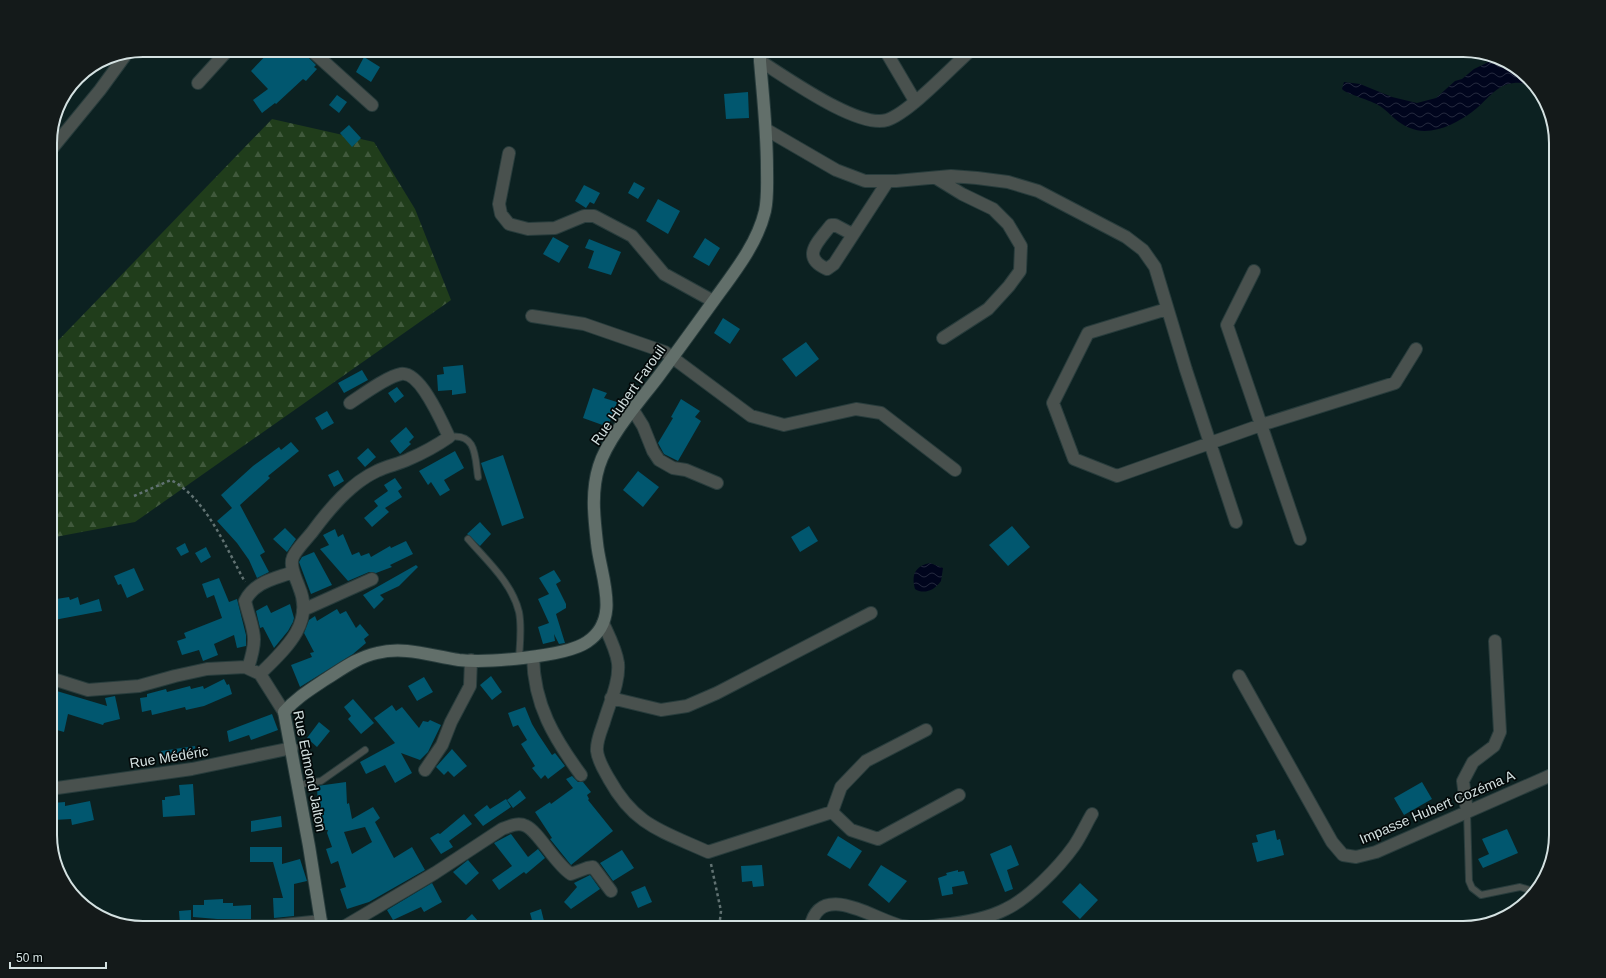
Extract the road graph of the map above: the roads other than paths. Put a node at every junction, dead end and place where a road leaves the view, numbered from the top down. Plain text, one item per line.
1 (222, 57) edge
2 (319, 57) edge
3 (760, 57) edge
4 (762, 57) edge
5 (889, 57) edge
6 (963, 57) edge
7 (122, 60) edge
8 (198, 83) dead end
9 (915, 101) junction
10 (372, 105) dead end
11 (767, 130) junction
12 (57, 142) edge
13 (509, 153) dead end
14 (936, 178) junction
15 (888, 181) junction
16 (852, 234) dead end
17 (1254, 271) dead end
18 (713, 301) junction
19 (1167, 309) junction
20 (532, 316) dead end
21 (943, 338) dead end
22 (1416, 349) dead end
23 (673, 357) junction
24 (350, 402) dead end
25 (633, 410) junction
26 (1261, 425) junction
27 (449, 437) junction
28 (1210, 442) junction
29 (955, 470) dead end
30 (478, 477) dead end
31 (717, 483) dead end
32 (1236, 522) dead end
33 (468, 539) dead end
34 (1300, 539) dead end
35 (293, 572) junction
36 (372, 579) dead end
37 (303, 610) junction
38 (870, 613) dead end
39 (603, 623) junction
40 (1495, 641) dead end
41 (519, 658) junction
42 (533, 658) junction
43 (471, 660) junction
44 (248, 668) junction
45 (260, 674) junction
46 (1239, 676) dead end
47 (57, 680) edge
48 (611, 698) junction
49 (284, 712) junction
50 (926, 730) dead end
51 (292, 748) junction
52 (364, 750) dead end
53 (425, 770) dead end
54 (581, 776) dead end
55 (1549, 776) edge
56 (298, 785) junction
57 (57, 787) edge
58 (959, 795) dead end
59 (832, 812) junction
60 (1466, 812) junction
61 (1092, 814) dead end
62 (1529, 890) edge
63 (611, 891) dead end
64 (321, 921) edge
65 (354, 921) edge
66 (811, 921) edge
67 (886, 921) edge
68 (965, 921) edge

1 - 8 street
2 - 10 street
3 - 11 street, Rue Hubert Farouil
4 - 9 street
5 - 9 street
6 - 9 street
7 - 12 street
11 - 15 street
11 - 18 street, Rue Hubert Farouil
13 - 18 street
14 - 15 street
14 - 19 street
14 - 21 street
15 - 16 street
17 - 26 street
18 - 23 street, Rue Hubert Farouil
19 - 28 street
19 - 28 street
20 - 23 street
22 - 26 street
23 - 25 street, Rue Hubert Farouil
23 - 29 street
24 - 27 street
25 - 31 street
25 - 39 street, Rue Hubert Farouil
26 - 28 street
26 - 34 street
27 - 30 lane
27 - 35 street
28 - 32 street
33 - 41 lane
35 - 37 street
35 - 44 street
36 - 37 street
37 - 45 street
38 - 48 street
39 - 42 street, Rue Hubert Farouil
39 - 48 street
40 - 60 street
41 - 42 street, Rue Hubert Farouil
41 - 43 street, Rue Hubert Farouil
42 - 54 street
43 - 49 street, Rue Hubert Farouil
43 - 53 street
44 - 45 street
44 - 47 street
45 - 49 street, Rue Edmond Jalton
46 - 60 street, Impasse Hubert Cozéma A
48 - 59 street
49 - 51 street, Rue Edmond Jalton
50 - 59 street
51 - 56 street, Rue Edmond Jalton
51 - 57 street, Rue Médéric
52 - 56 lane
55 - 60 street, Impasse Hubert Cozéma A
56 - 64 street, Rue Edmond Jalton
58 - 59 street
60 - 62 lane
61 - 68 street
63 - 65 street
66 - 67 street

